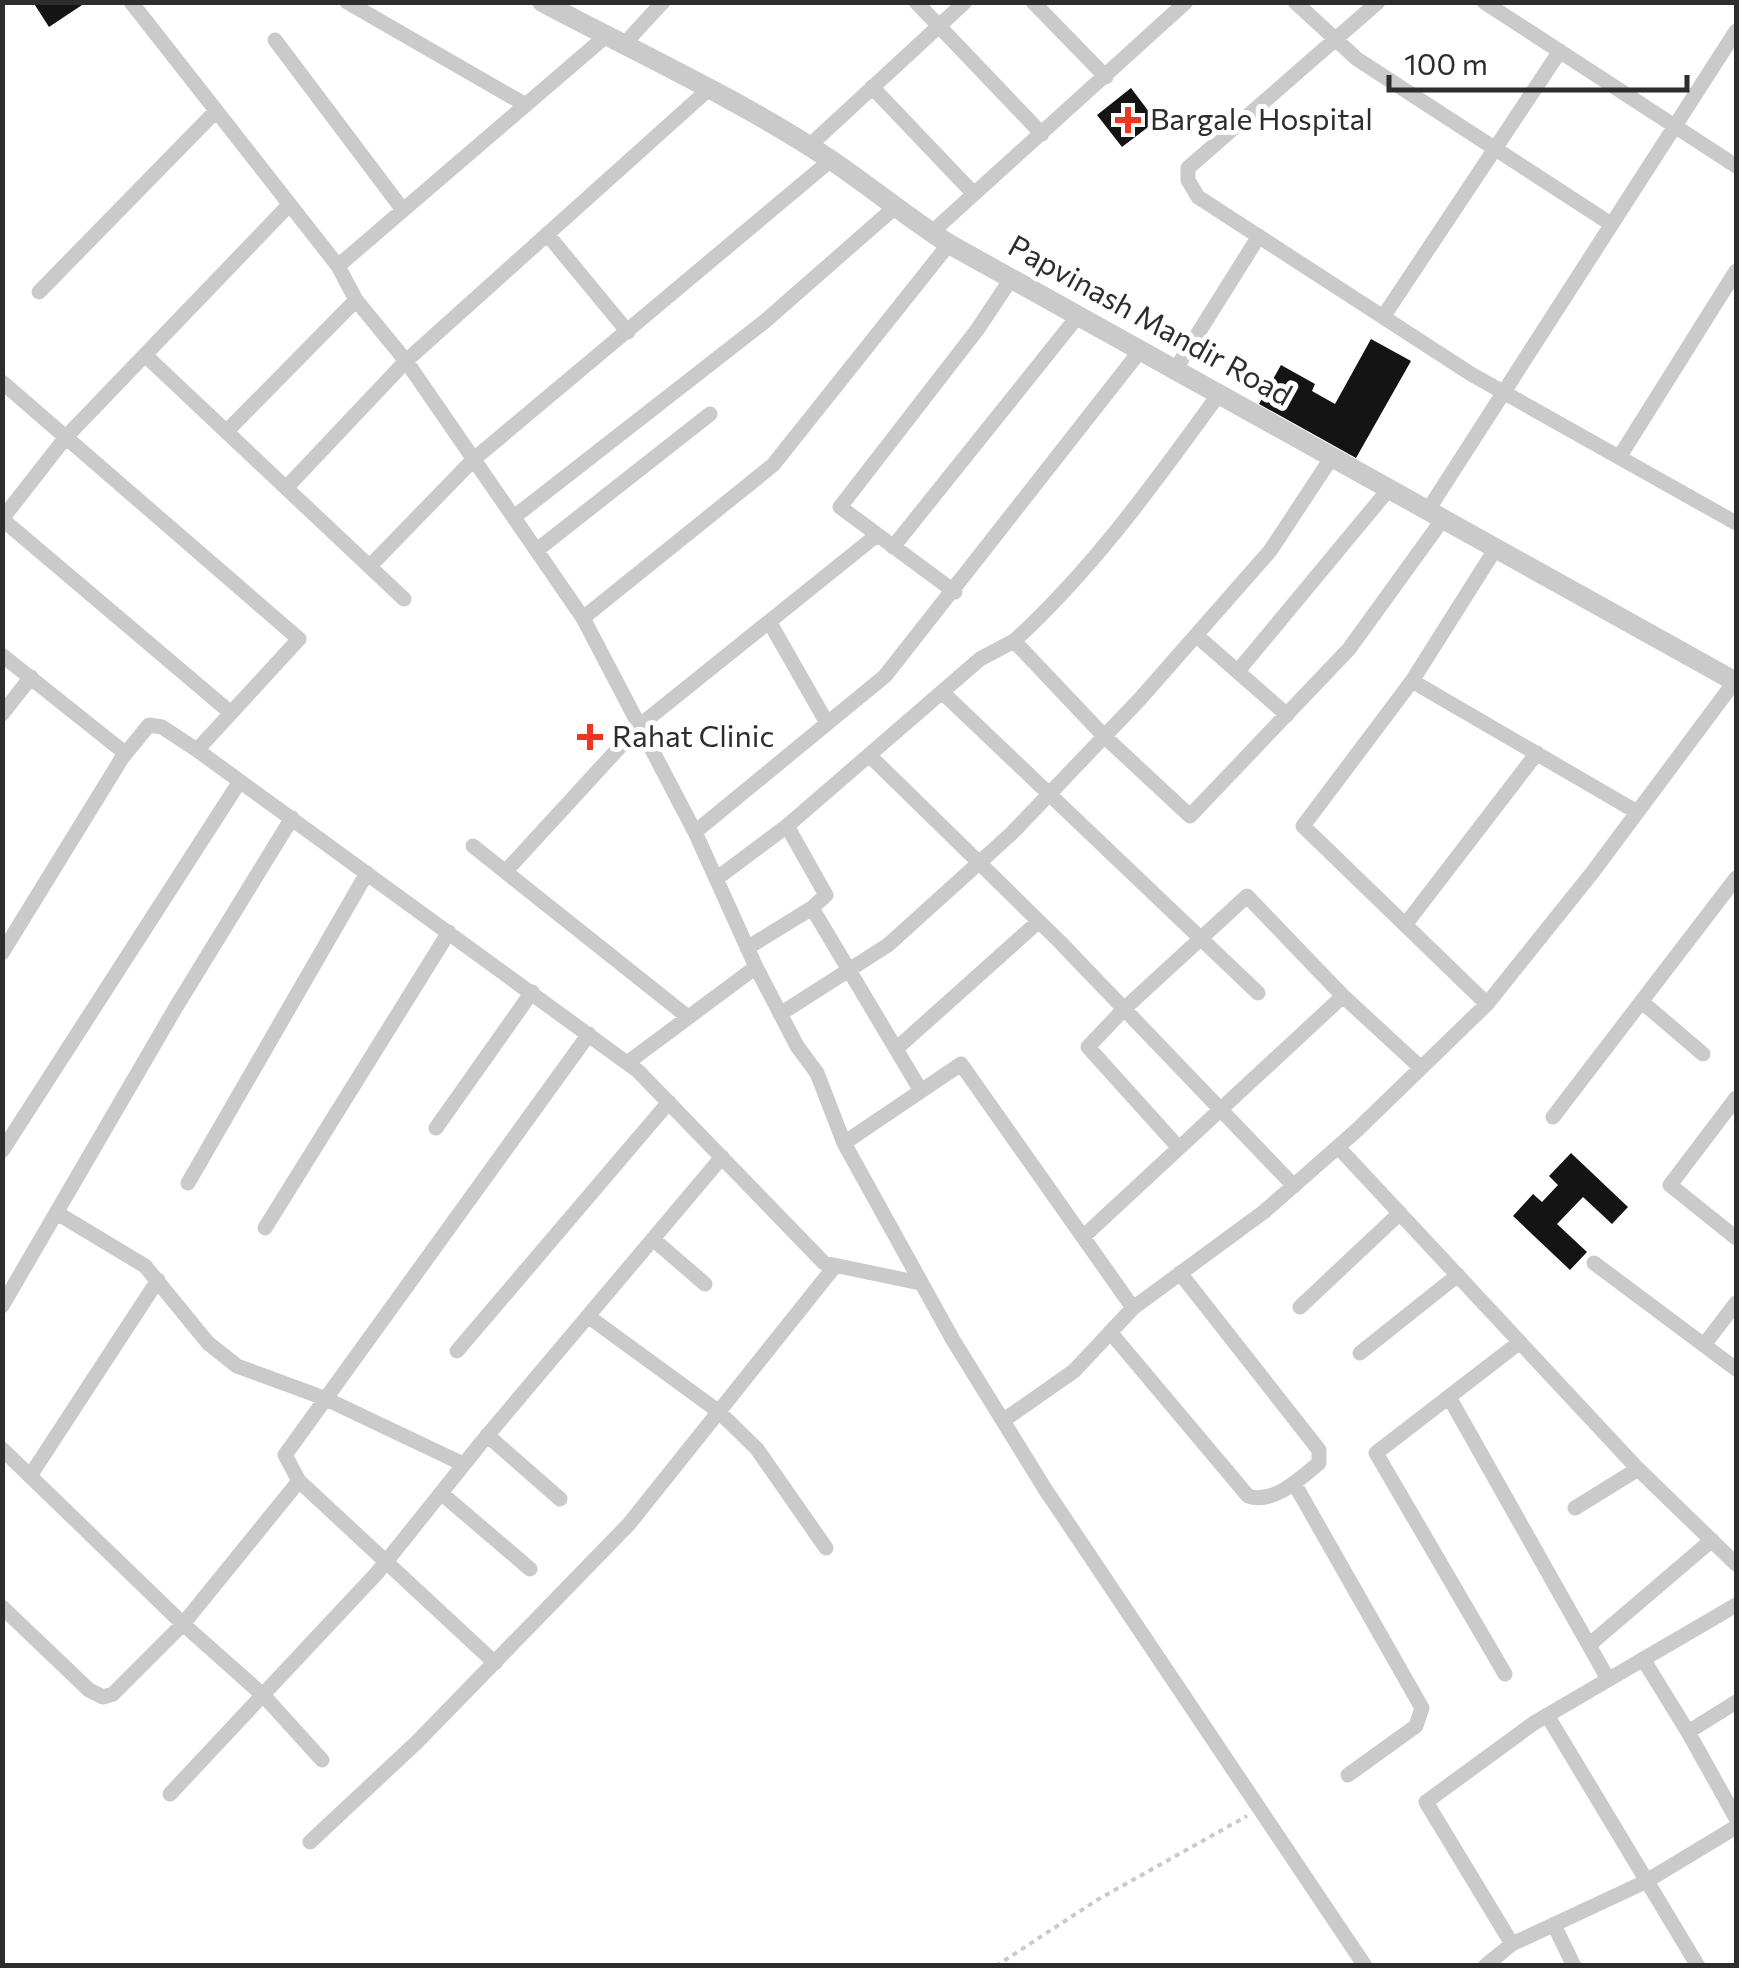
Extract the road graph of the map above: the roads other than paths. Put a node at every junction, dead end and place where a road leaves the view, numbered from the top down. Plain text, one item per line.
1 (131, 2) edge
2 (347, 2) edge
3 (542, 2) edge
4 (663, 2) edge
5 (916, 2) edge
6 (965, 2) edge
7 (1034, 2) edge
8 (1295, 2) edge
9 (1378, 2) edge
10 (1484, 2) edge
11 (1177, 5) edge
12 (568, 8) edge
13 (938, 27) junction
14 (1736, 31) edge
15 (616, 39) junction
16 (275, 40) dead end
17 (1333, 40) junction
18 (1560, 52) junction
19 (1106, 76) junction
20 (872, 87) junction
21 (709, 90) junction
22 (526, 105) junction
23 (216, 111) junction
24 (1676, 125) junction
25 (1042, 134) junction
26 (808, 146) junction
27 (1498, 150) junction
28 (831, 160) junction
29 (1736, 166) edge
30 (974, 194) junction
31 (290, 206) junction
32 (893, 209) junction
33 (403, 210) junction
34 (1612, 224) junction
35 (547, 234) junction
36 (1259, 236) junction
37 (940, 238) junction
38 (338, 266) junction
39 (1736, 271) edge
40 (1012, 279) junction
41 (39, 292) dead end
42 (356, 300) junction
43 (1078, 316) junction
44 (1383, 317) junction
45 (628, 332) junction
46 (1140, 350) junction
47 (145, 355) junction
48 (406, 361) junction
49 (1175, 370) junction
50 (2, 382) edge
51 (1504, 392) junction
52 (1219, 394) junction
53 (710, 414) dead end
54 (226, 432) junction
55 (66, 437) junction
56 (1620, 456) junction
57 (1332, 457) junction
58 (474, 459) junction
59 (286, 488) junction
60 (1389, 489) junction
61 (1436, 515) junction
62 (514, 517) junction
63 (2, 519) edge
64 (1736, 523) edge
65 (877, 535) junction
66 (894, 547) junction
67 (1496, 548) junction
68 (537, 550) junction
69 (370, 566) junction
70 (955, 592) junction
71 (404, 599) dead end
72 (583, 618) junction
73 (770, 624) junction
74 (1198, 636) junction
75 (1014, 641) junction
76 (2, 654) edge
77 (1238, 671) junction
78 (31, 676) junction
79 (1412, 681) junction
80 (1736, 681) edge
81 (942, 692) junction
82 (231, 713) junction
83 (2, 714) edge
84 (1288, 715) junction
85 (827, 723) junction
86 (640, 726) junction
87 (1104, 736) junction
88 (197, 750) junction
89 (126, 753) junction
90 (1538, 753) junction
91 (870, 756) junction
92 (240, 781) junction
93 (1049, 794) junction
94 (1637, 812) junction
95 (292, 818) junction
96 (787, 826) junction
97 (695, 832) junction
98 (473, 846) dead end
99 (977, 864) junction
100 (506, 872) junction
101 (367, 873) junction
102 (1736, 878) edge
103 (716, 879) junction
104 (812, 908) junction
105 (1038, 922) junction
106 (1405, 925) junction
107 (449, 932) junction
108 (1202, 937) junction
109 (746, 948) junction
110 (2, 953) edge
111 (756, 967) junction
112 (848, 970) junction
113 (532, 992) junction
114 (1258, 994) dead end
115 (1342, 996) junction
116 (1642, 1002) junction
117 (1486, 1004) junction
118 (1124, 1009) junction
119 (780, 1014) junction
120 (688, 1017) junction
121 (589, 1034) junction
122 (896, 1049) junction
123 (1703, 1054) dead end
124 (627, 1063) junction
125 (1420, 1067) junction
126 (921, 1091) junction
127 (1736, 1098) edge
128 (668, 1102) junction
129 (1220, 1110) junction
130 (1553, 1117) dead end
131 (436, 1128) dead end
132 (844, 1143) junction
133 (1338, 1146) junction
134 (1179, 1148) junction
135 (2, 1151) edge
136 (722, 1157) junction
137 (188, 1183) dead end
138 (1294, 1186) junction
139 (57, 1213) junction
140 (1400, 1213) junction
141 (264, 1228) dead end
142 (1083, 1238) junction
143 (1736, 1238) edge
144 (654, 1240) junction
145 (1594, 1263) dead end
146 (835, 1266) junction
147 (1180, 1273) junction
148 (1458, 1275) junction
149 (158, 1280) junction
150 (920, 1283) junction
151 (706, 1284) dead end
152 (1736, 1303) edge
153 (2, 1306) edge
154 (1133, 1308) junction
155 (1300, 1308) dead end
156 (589, 1318) junction
157 (1110, 1332) junction
158 (1520, 1342) junction
159 (1704, 1345) junction
160 (457, 1350) dead end
161 (1360, 1353) dead end
162 (1736, 1369) edge
163 (1450, 1396) junction
164 (324, 1398) junction
165 (718, 1411) junction
166 (1004, 1420) junction
167 (488, 1435) junction
168 (2, 1449) edge
169 (464, 1464) junction
170 (1638, 1469) junction
171 (30, 1476) junction
172 (299, 1481) junction
173 (1294, 1483) junction
174 (441, 1493) junction
175 (560, 1498) dead end
176 (1575, 1508) dead end
177 (1712, 1540) junction
178 (826, 1548) dead end
179 (388, 1560) junction
180 (1736, 1564) edge
181 (530, 1569) dead end
182 (1736, 1606) edge
183 (2, 1607) edge
184 (183, 1624) junction
185 (1589, 1645) junction
186 (1643, 1659) junction
187 (495, 1664) junction
188 (1505, 1674) dead end
189 (1608, 1679) junction
190 (264, 1696) junction
191 (1736, 1702) edge
192 (1548, 1715) junction
193 (1688, 1732) junction
194 (322, 1760) dead end
195 (1348, 1774) dead end
196 (170, 1794) dead end
197 (1736, 1818) edge
198 (1736, 1826) edge
199 (310, 1842) dead end
200 (1646, 1882) junction
201 (1554, 1927) junction
202 (1512, 1944) junction
203 (1365, 1966) edge
204 (1485, 1966) edge
205 (1574, 1966) edge
206 (1698, 1966) edge

1 - 23 street
2 - 22 street
3 - 12 street, Papvinash Mandir Road
4 - 15 street
5 - 13 street
6 - 13 street
7 - 19 street
8 - 17 street
9 - 17 street
10 - 18 street
11 - 19 street
12 - 15 street, Papvinash Mandir Road
13 - 20 street
13 - 25 street
14 - 24 street
15 - 21 street, Papvinash Mandir Road
15 - 22 street
16 - 33 street
17 - 27 street
17 - 36 street
18 - 24 street
18 - 27 street
19 - 25 street
20 - 26 street
20 - 30 street
21 - 26 street, Papvinash Mandir Road
21 - 35 street
22 - 33 street
23 - 31 street
23 - 41 street
24 - 29 street
24 - 34 street
25 - 30 street
26 - 28 street, Papvinash Mandir Road
27 - 34 street
27 - 44 street
28 - 32 street, Papvinash Mandir Road
28 - 45 street
30 - 37 street
31 - 38 street
31 - 47 street
32 - 37 street, Papvinash Mandir Road
32 - 62 street
33 - 38 street
34 - 51 street
35 - 45 street
35 - 48 street
36 - 44 street
36 - 49 street
37 - 40 street, Papvinash Mandir Road
37 - 72 street
38 - 42 street
39 - 56 street
40 - 43 street, Papvinash Mandir Road
40 - 65 street
42 - 48 street
42 - 54 street
43 - 46 street, Papvinash Mandir Road
43 - 66 street
44 - 51 street
45 - 58 street
46 - 49 street, Papvinash Mandir Road
46 - 70 street
47 - 54 street
47 - 55 street
48 - 58 street
48 - 59 street
49 - 52 street, Papvinash Mandir Road
50 - 55 street
51 - 56 street
51 - 61 street
52 - 57 street, Papvinash Mandir Road
52 - 75 street
53 - 68 street
54 - 59 street
55 - 63 street
55 - 82 street
56 - 64 street
57 - 60 street, Papvinash Mandir Road
57 - 74 street
58 - 62 street
58 - 69 street
59 - 69 street
60 - 61 street, Papvinash Mandir Road
60 - 77 street
61 - 67 street, Papvinash Mandir Road
61 - 84 street
62 - 68 street
63 - 82 street
65 - 66 street
65 - 73 street
66 - 70 street
67 - 79 street
67 - 80 street, Papvinash Mandir Road
68 - 72 street
69 - 71 street
70 - 85 street
72 - 86 street
73 - 85 street
73 - 86 street
74 - 77 street
74 - 87 street
75 - 81 street
75 - 87 street
76 - 78 street
77 - 84 street
78 - 83 street
78 - 89 street
79 - 90 street
79 - 106 street
80 - 94 street
81 - 91 street
81 - 93 street
82 - 88 street
84 - 87 street
85 - 97 street
86 - 97 street
86 - 100 street
87 - 93 street
88 - 89 street
88 - 92 street
89 - 110 street
90 - 94 street
90 - 106 street
91 - 96 street
91 - 99 street
92 - 95 street
92 - 135 street
93 - 99 street
93 - 108 street
94 - 117 street
95 - 101 street
95 - 139 street
96 - 103 street
96 - 104 street
97 - 103 street
98 - 100 street
99 - 105 street
99 - 112 street
100 - 120 street
101 - 107 street
101 - 137 street
102 - 116 street
103 - 109 street
104 - 109 street
104 - 112 street
105 - 118 street
105 - 122 street
106 - 117 street
107 - 113 street
107 - 141 street
108 - 114 street
108 - 115 street
108 - 118 street
109 - 111 street
111 - 119 street
111 - 120 street
112 - 119 street
112 - 122 street
113 - 121 street
113 - 131 street
115 - 125 street
115 - 129 street
116 - 123 street
116 - 130 street
117 - 125 street
118 - 129 street
118 - 134 street
119 - 132 street
120 - 124 street
121 - 124 street
121 - 164 street
122 - 126 street
124 - 128 street
125 - 133 street
126 - 132 street
126 - 142 street
127 - 143 street
128 - 136 street
128 - 160 street
129 - 134 street
129 - 138 street
132 - 150 street
133 - 138 street
133 - 140 street
134 - 142 street
136 - 144 street
136 - 146 street
138 - 147 street
139 - 149 street
139 - 153 street
140 - 148 street
140 - 155 street
142 - 154 street
144 - 151 street
144 - 156 street
145 - 159 street
146 - 150 street
146 - 165 street
147 - 154 street
147 - 173 street
148 - 158 street
148 - 161 street
149 - 164 street
149 - 171 street
150 - 166 street
152 - 159 street
154 - 157 street
156 - 165 street
156 - 167 street
157 - 166 street
157 - 173 street
158 - 163 street
158 - 170 street
159 - 162 street
163 - 185 street
163 - 188 street
164 - 169 street
164 - 172 street
165 - 178 street
165 - 187 street
166 - 203 street
167 - 169 street
167 - 175 street
168 - 171 street
169 - 174 street
170 - 176 street
170 - 177 street
171 - 184 street
172 - 179 street
172 - 184 street
173 - 195 street
174 - 179 street
174 - 181 street
177 - 180 street
177 - 185 street
179 - 187 street
179 - 190 street
182 - 186 street
183 - 184 street
184 - 190 street
185 - 189 street
186 - 189 street
186 - 193 street
187 - 199 street
189 - 192 street
190 - 194 street
190 - 196 street
191 - 193 street
192 - 200 street
192 - 202 street
193 - 197 street
198 - 200 street
200 - 201 street
200 - 206 street
201 - 202 street
201 - 205 street
202 - 204 street

